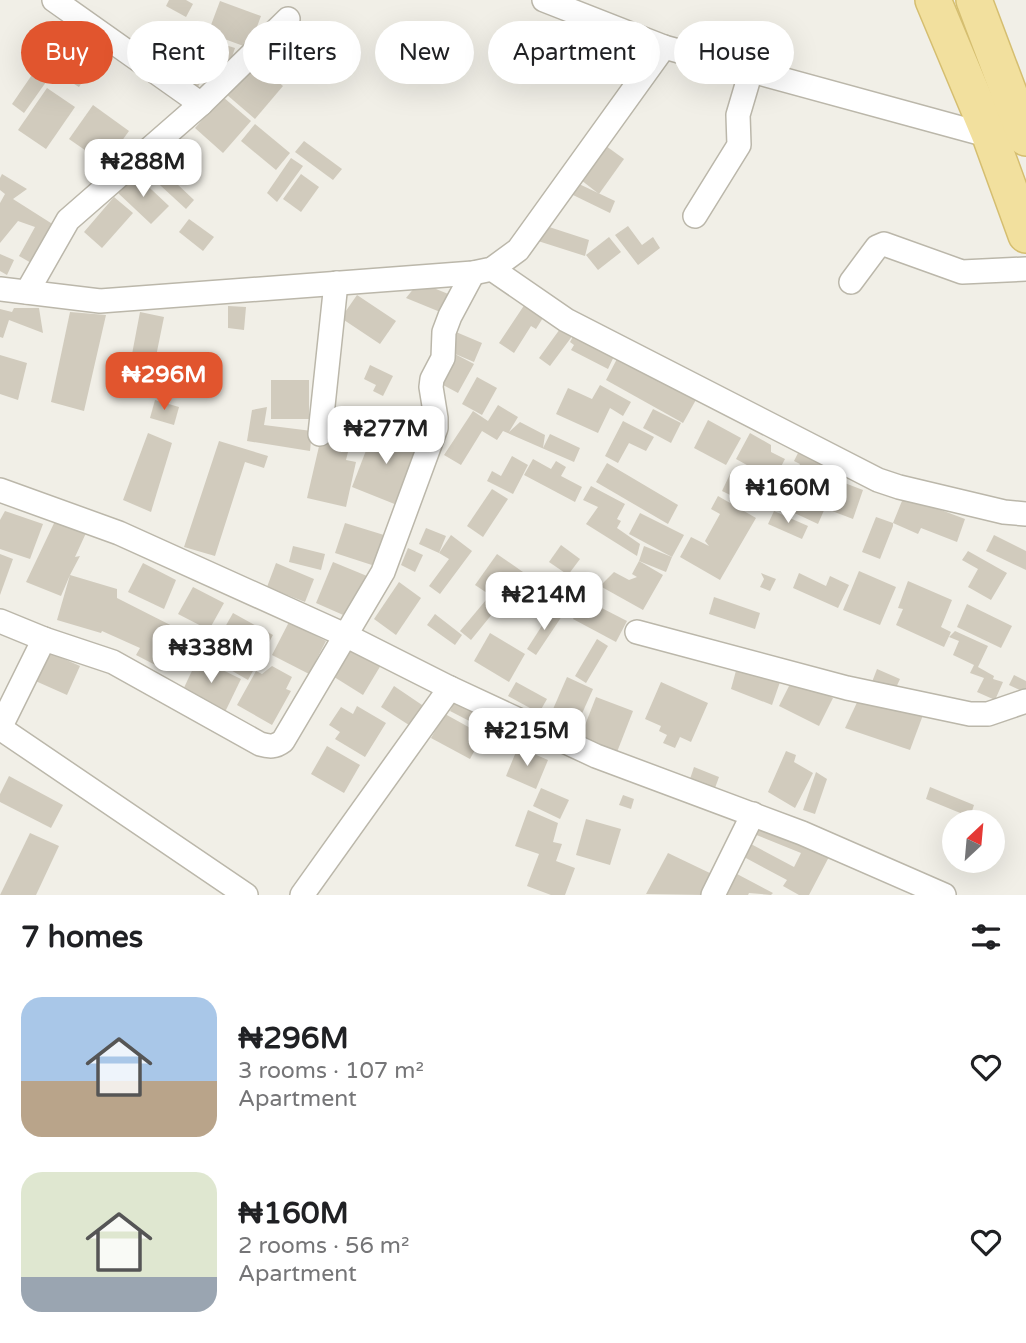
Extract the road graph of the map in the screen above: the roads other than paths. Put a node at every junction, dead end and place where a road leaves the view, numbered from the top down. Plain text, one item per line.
1 (54, 0) edge
2 (544, 0) edge
3 (933, 0) edge
4 (974, 0) edge
5 (288, 19) dead end
6 (664, 47) junction
7 (674, 50) edge
8 (794, 83) edge
9 (747, 84) edge
10 (201, 104) junction
11 (990, 136) junction
12 (1026, 138) edge
13 (695, 216) dead end
14 (1026, 234) edge
15 (1026, 269) edge
16 (482, 271) junction
17 (851, 282) dead end
18 (336, 284) junction
19 (0, 289) edge
20 (27, 292) junction
21 (320, 434) dead end
22 (0, 490) edge
23 (1026, 514) edge
24 (0, 621) edge
25 (637, 632) dead end
26 (346, 636) junction
27 (44, 639) junction
28 (450, 688) junction
29 (1026, 701) edge
30 (0, 728) edge
31 (753, 814) junction
32 (246, 895) edge
33 (302, 895) edge
34 (713, 895) edge
35 (944, 895) edge

1 - 10 street
2 - 6 street
3 - 11 main road
4 - 12 main road
5 - 10 street
6 - 7 street
6 - 16 street
8 - 11 street
9 - 13 street
10 - 20 street
11 - 14 main road
15 - 17 street
16 - 18 street
16 - 23 street
16 - 26 street
18 - 20 street
18 - 21 street
19 - 20 street
22 - 26 street
24 - 27 street
25 - 29 street
26 - 27 street
26 - 28 street
27 - 30 street
28 - 31 street
28 - 33 street
30 - 32 street
31 - 34 street
31 - 35 street

